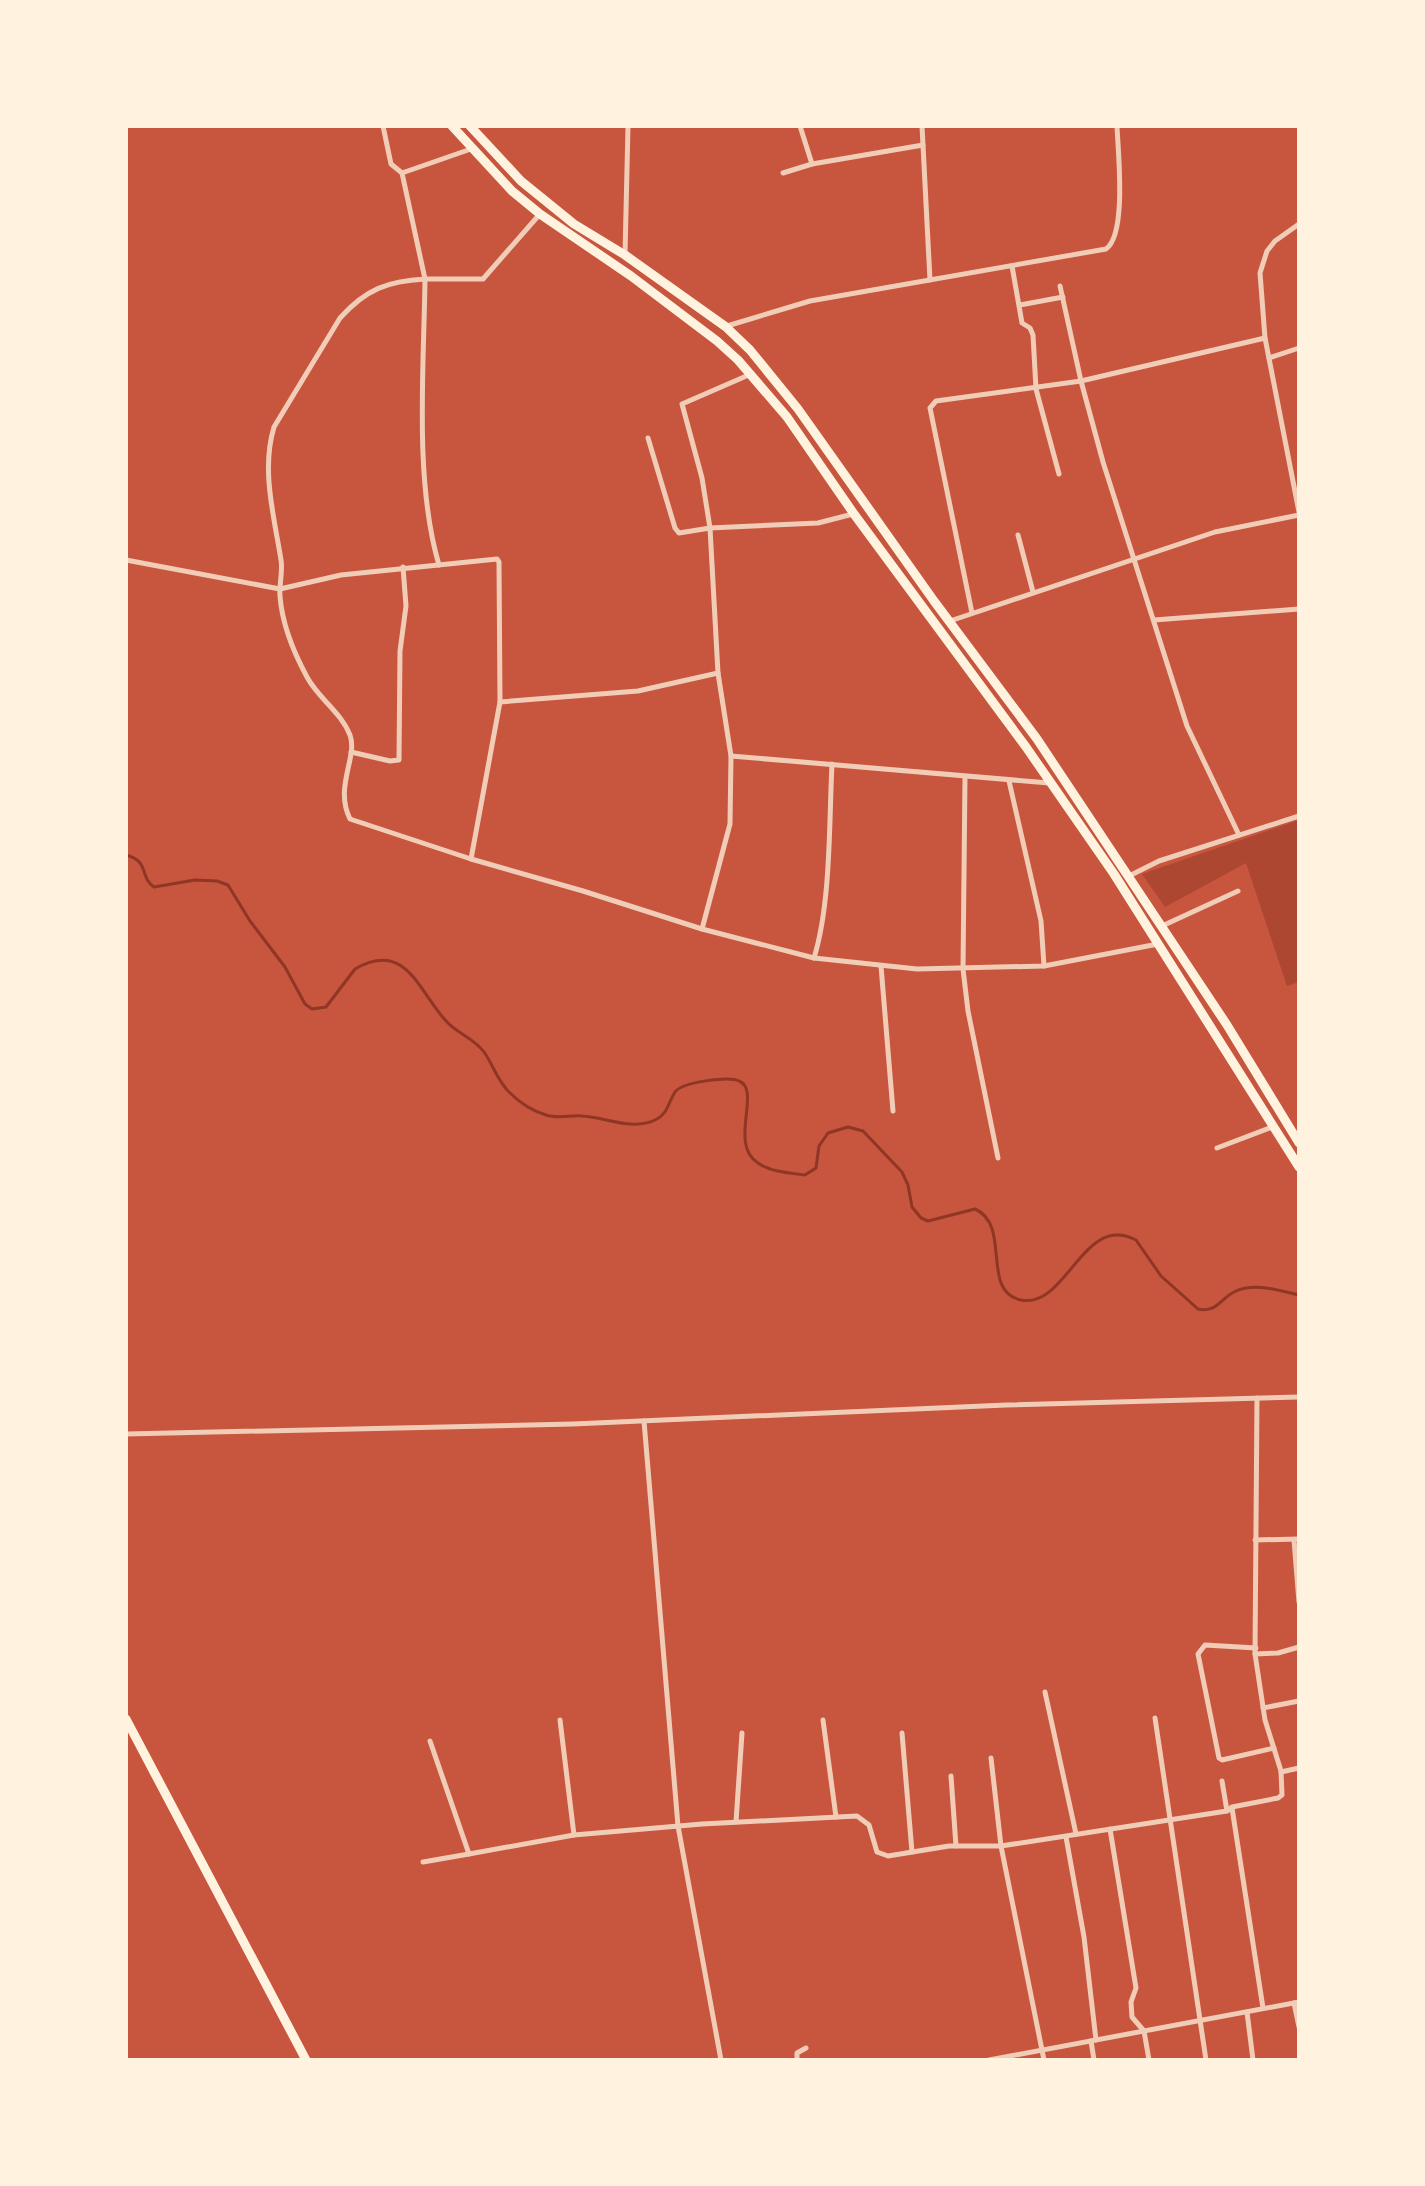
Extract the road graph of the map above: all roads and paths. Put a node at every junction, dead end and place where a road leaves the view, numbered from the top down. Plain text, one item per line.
1 (383, 126) edge
2 (452, 126) edge
3 (470, 126) edge
4 (628, 126) edge
5 (800, 126) edge
6 (922, 126) edge
7 (1117, 126) edge
8 (923, 145) junction
9 (473, 149) junction
10 (812, 164) junction
11 (402, 173) junction
12 (783, 173) dead end
13 (540, 214) junction
14 (1299, 224) edge
15 (625, 255) junction
16 (1012, 266) junction
17 (425, 279) junction
18 (930, 280) junction
19 (1060, 286) dead end
20 (1063, 297) junction
21 (1020, 305) junction
22 (726, 327) junction
23 (1265, 338) junction
24 (1299, 348) edge
25 (1269, 358) junction
26 (751, 374) junction
27 (1081, 381) junction
28 (1036, 389) junction
29 (648, 438) dead end
30 (1059, 474) dead end
31 (1297, 488) edge
32 (1299, 513) edge
33 (854, 514) junction
34 (710, 528) junction
35 (1018, 535) dead end
36 (126, 560) edge
37 (1135, 560) junction
38 (439, 565) junction
39 (403, 567) junction
40 (280, 589) junction
41 (1033, 592) junction
42 (1299, 609) edge
43 (972, 613) junction
44 (1154, 620) junction
45 (950, 621) junction
46 (972, 651) junction
47 (960, 658) junction
48 (718, 673) junction
49 (500, 702) junction
50 (350, 752) junction
51 (731, 756) junction
52 (832, 764) junction
53 (965, 777) junction
54 (1009, 781) junction
55 (1051, 783) junction
56 (1299, 816) edge
57 (1239, 835) junction
58 (471, 859) junction
59 (1129, 876) junction
60 (1238, 891) dead end
61 (1162, 926) junction
62 (702, 929) junction
63 (1159, 944) junction
64 (814, 958) junction
65 (881, 966) junction
66 (1044, 966) junction
67 (963, 969) junction
68 (893, 1111) dead end
69 (1274, 1126) junction
70 (1299, 1143) edge
71 (1217, 1148) dead end
72 (998, 1158) dead end
73 (1299, 1167) edge
74 (1299, 1397) edge
75 (1257, 1398) junction
76 (644, 1421) junction
77 (126, 1434) edge
78 (1255, 1540) junction
79 (1297, 1540) edge
80 (1299, 1602) edge
81 (1299, 1647) edge
82 (1255, 1651) junction
83 (1045, 1692) dead end
84 (1299, 1701) edge
85 (1263, 1708) junction
86 (1155, 1718) dead end
87 (126, 1719) edge
88 (560, 1720) dead end
89 (823, 1720) dead end
90 (742, 1733) dead end
91 (902, 1733) dead end
92 (430, 1741) dead end
93 (1274, 1748) junction
94 (991, 1758) dead end
95 (1299, 1768) edge
96 (1281, 1772) junction
97 (951, 1776) dead end
98 (1222, 1781) dead end
99 (1230, 1809) junction
100 (836, 1817) junction
101 (1172, 1820) junction
102 (736, 1822) junction
103 (678, 1826) junction
104 (1110, 1829) junction
105 (1076, 1834) junction
106 (574, 1835) junction
107 (1066, 1837) junction
108 (956, 1846) junction
109 (1001, 1846) junction
110 (912, 1852) junction
111 (469, 1854) junction
112 (423, 1862) dead end
113 (1296, 2002) edge
114 (1263, 2008) junction
115 (1247, 2012) junction
116 (1200, 2020) junction
117 (1299, 2027) edge
118 (1144, 2031) junction
119 (1093, 2040) junction
120 (806, 2048) dead end
121 (1042, 2050) junction
122 (306, 2060) edge
123 (721, 2060) edge
124 (797, 2060) edge
125 (989, 2060) edge
126 (1044, 2060) edge
127 (1094, 2060) edge
128 (1149, 2060) edge
129 (1206, 2060) edge
130 (1253, 2060) edge

1 - 11 street
2 - 9 highway
3 - 15 highway
4 - 15 street
5 - 10 street
6 - 8 street
7 - 16 street
8 - 10 street
8 - 18 street
9 - 11 street
9 - 13 highway
10 - 12 street
11 - 17 street
13 - 17 street
13 - 26 highway
14 - 23 street
15 - 22 highway
16 - 18 street
16 - 21 street
17 - 38 street
17 - 40 street
18 - 22 street
19 - 20 street
20 - 21 street
20 - 27 street
21 - 28 street
22 - 45 highway
23 - 25 street
23 - 27 street
24 - 25 street
25 - 31 street
26 - 33 highway
26 - 34 street
27 - 28 street
27 - 37 street
28 - 30 street
28 - 43 street
29 - 34 street
31 - 32 street
32 - 37 street
33 - 34 street
33 - 47 highway
34 - 48 street
35 - 41 street
36 - 40 street
37 - 41 street
37 - 44 street
38 - 39 street
38 - 49 street
39 - 40 street
39 - 50 street
40 - 50 street
41 - 43 street
42 - 44 street
43 - 45 street
44 - 57 street
45 - 46 highway
46 - 47 highway
46 - 59 highway
47 - 55 highway
48 - 49 street
48 - 51 street
49 - 58 street
50 - 58 street
51 - 52 street
51 - 62 street
52 - 53 street
52 - 64 street
53 - 54 street
53 - 67 street
54 - 55 street
54 - 66 street
55 - 63 highway
56 - 57 street
57 - 59 street
58 - 62 street
59 - 61 highway
60 - 61 street
61 - 70 highway
62 - 64 street
63 - 66 street
63 - 69 highway
64 - 65 street
65 - 67 street
65 - 68 street
66 - 67 street
67 - 72 street
69 - 71 street
69 - 73 highway
74 - 75 street
75 - 76 street
75 - 78 street
76 - 77 street
76 - 103 street
78 - 79 street
78 - 82 street
79 - 80 street
81 - 82 street
82 - 85 street
82 - 93 street
83 - 105 street
84 - 85 street
85 - 93 street
86 - 101 street
87 - 122 highway
88 - 106 street
89 - 100 street
90 - 102 street
91 - 110 street
92 - 111 street
93 - 96 street
94 - 109 street
95 - 96 street
96 - 99 street
97 - 108 street
98 - 99 street
99 - 101 street
99 - 114 street
100 - 102 street
100 - 110 street
101 - 104 street
101 - 116 street
102 - 103 street
103 - 106 street
103 - 123 street
104 - 105 street
104 - 118 street
105 - 107 street
106 - 111 street
107 - 109 street
107 - 119 street
108 - 109 street
108 - 110 street
109 - 121 street
111 - 112 street
113 - 114 street
113 - 117 street
114 - 115 street
115 - 116 street
115 - 130 street
116 - 118 street
116 - 129 street
118 - 119 street
118 - 128 street
119 - 121 street
119 - 127 street
120 - 124 street
121 - 125 street
121 - 126 street

